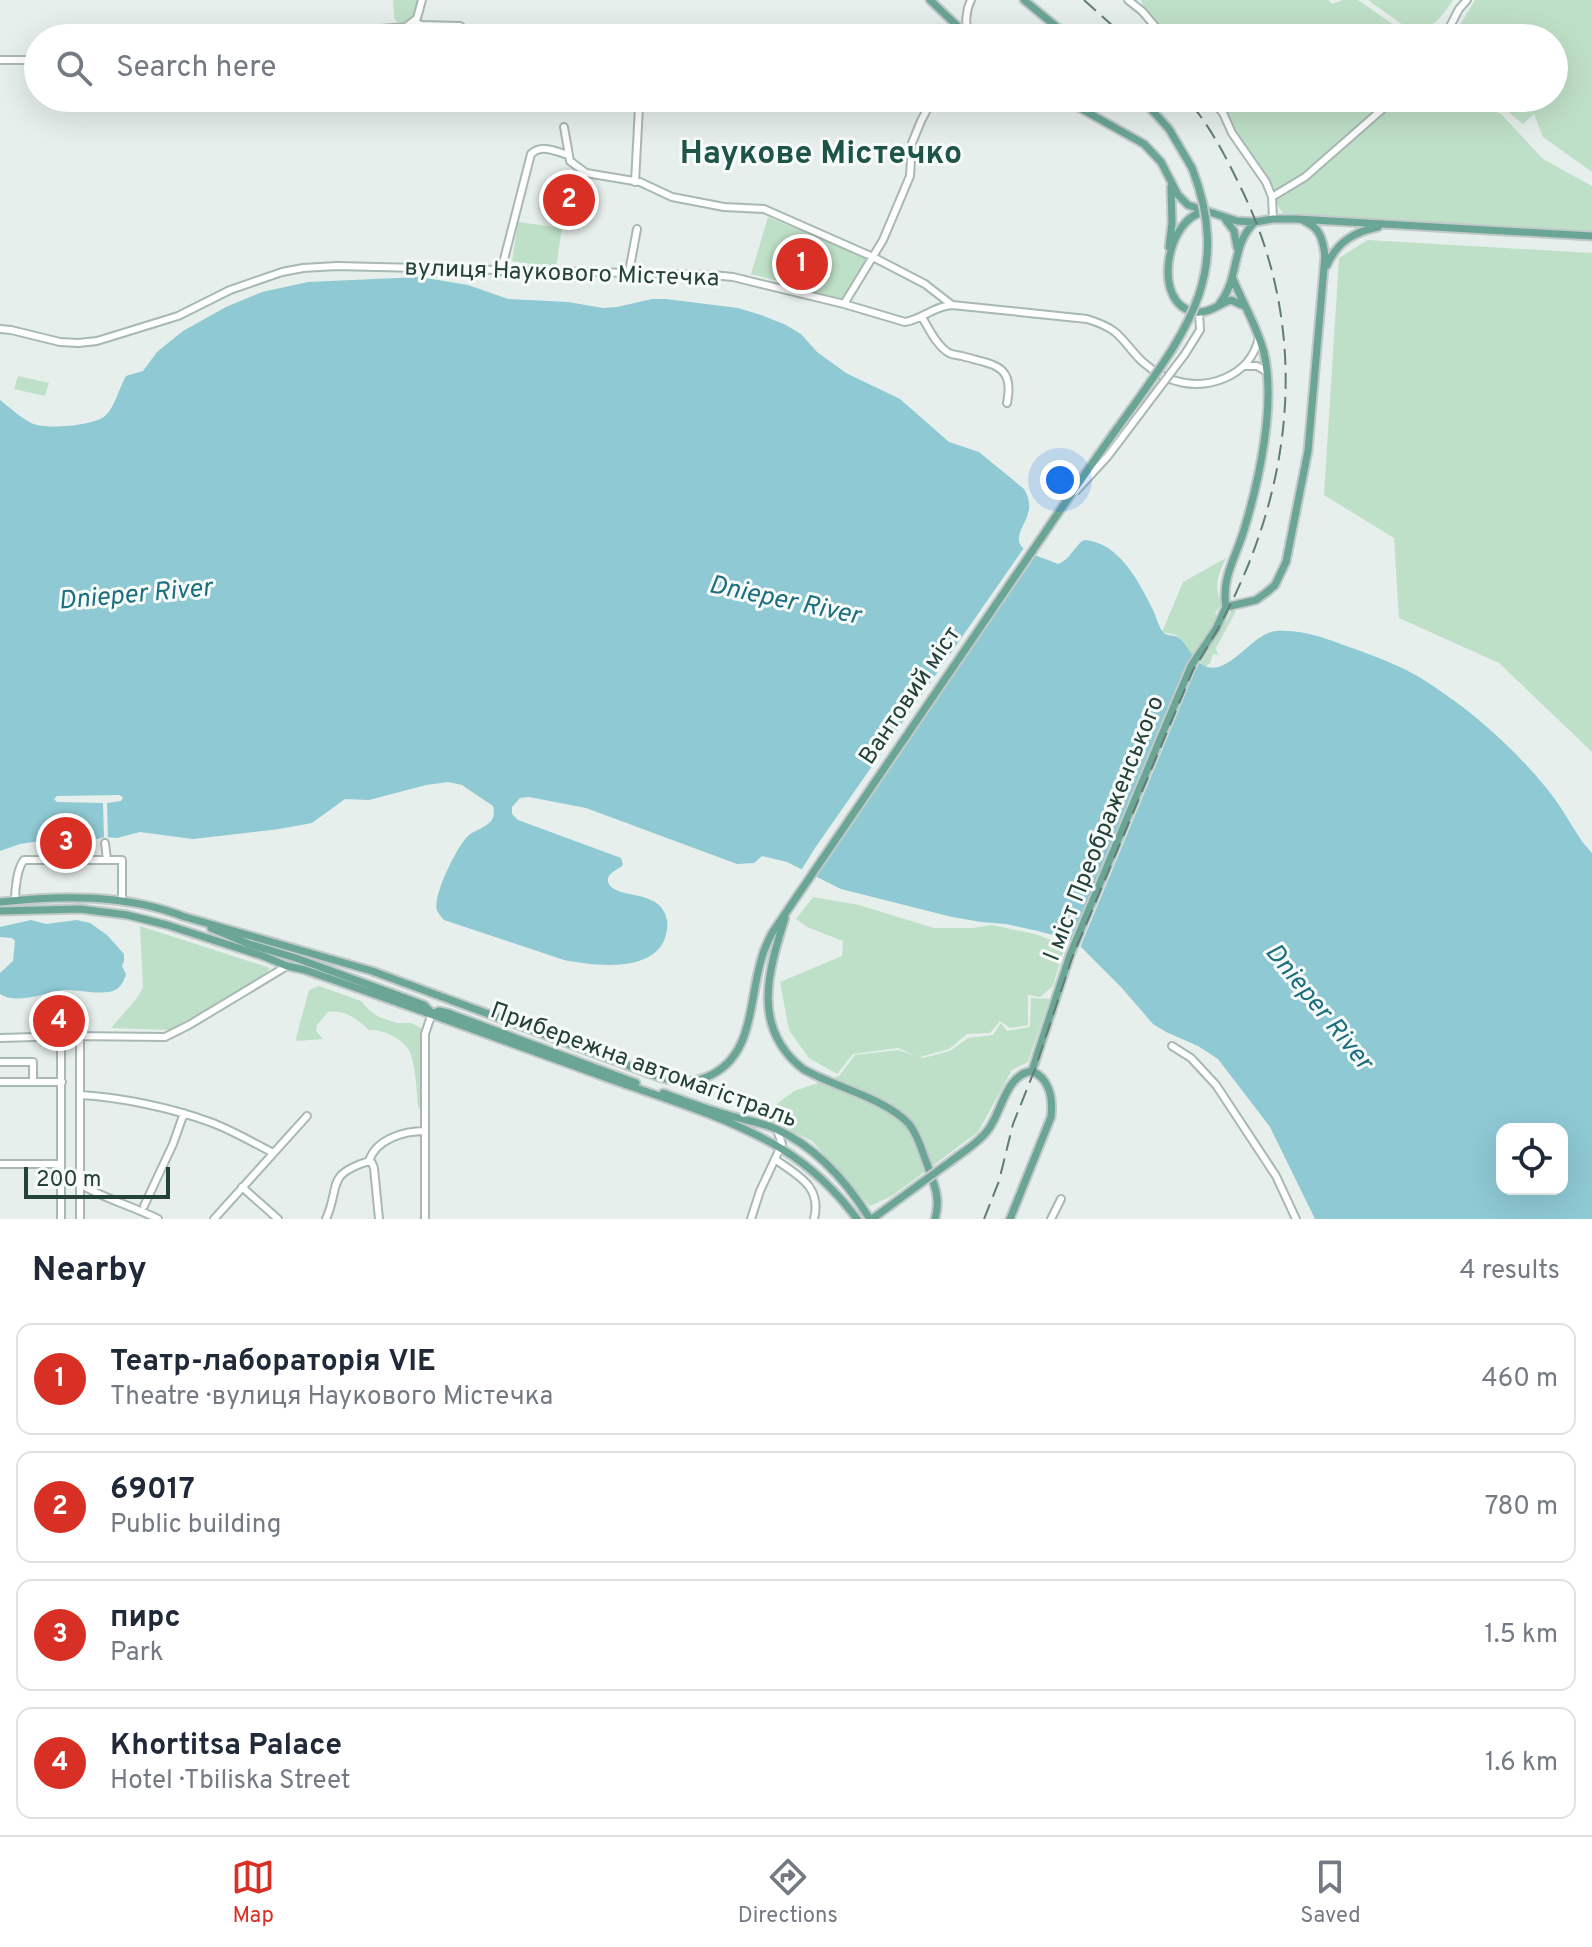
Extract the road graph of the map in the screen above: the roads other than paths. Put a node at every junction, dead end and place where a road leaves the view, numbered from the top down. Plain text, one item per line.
1 (422, 0) edge
2 (930, 0) edge
3 (971, 0) edge
4 (1024, 0) edge
5 (1128, 0) edge
6 (1467, 0) edge
7 (418, 23) junction
8 (415, 24) edge
9 (432, 24) edge
10 (954, 24) edge
11 (966, 24) edge
12 (1053, 24) edge
13 (1153, 24) edge
14 (1451, 24) edge
15 (0, 60) edge
16 (24, 60) edge
17 (639, 112) edge
18 (926, 112) edge
19 (1087, 112) edge
20 (1154, 112) edge
21 (1222, 112) edge
22 (1379, 112) edge
23 (564, 127) dead end
24 (568, 155) junction
25 (635, 182) junction
26 (1171, 182) junction
27 (1272, 197) junction
28 (1211, 212) junction
29 (1223, 217) junction
30 (1273, 219) junction
31 (1296, 219) junction
32 (1255, 222) junction
33 (1396, 225) junction
34 (637, 229) dead end
35 (1592, 236) edge
36 (1237, 255) junction
37 (873, 257) junction
38 (1168, 261) junction
39 (501, 271) junction
40 (1325, 271) junction
41 (629, 272) junction
42 (1233, 279) junction
43 (844, 304) junction
44 (952, 305) junction
45 (1217, 306) junction
46 (1246, 310) junction
47 (1199, 312) junction
48 (922, 317) junction
49 (0, 329) edge
50 (1259, 338) junction
51 (1245, 366) junction
52 (1267, 372) junction
53 (1007, 403) dead end
54 (1063, 506) junction
55 (1228, 607) junction
56 (105, 843) dead end
57 (107, 860) junction
58 (35, 899) junction
59 (106, 899) junction
60 (18, 900) junction
61 (123, 901) junction
62 (0, 902) edge
63 (788, 908) junction
64 (37, 909) junction
65 (19, 910) junction
66 (0, 911) edge
67 (105, 912) junction
68 (124, 915) junction
69 (182, 916) junction
70 (296, 958) junction
71 (287, 966) junction
72 (432, 1013) junction
73 (80, 1036) junction
74 (61, 1037) junction
75 (0, 1038) edge
76 (1172, 1046) dead end
77 (0, 1062) edge
78 (1033, 1068) junction
79 (0, 1082) edge
80 (33, 1082) junction
81 (62, 1082) junction
82 (80, 1095) junction
83 (184, 1113) junction
84 (307, 1116) dead end
85 (776, 1128) junction
86 (425, 1131) junction
87 (781, 1148) junction
88 (273, 1153) junction
89 (776, 1160) junction
90 (369, 1161) junction
91 (0, 1164) edge
92 (61, 1164) junction
93 (80, 1184) junction
94 (242, 1187) junction
95 (1061, 1199) dead end
96 (144, 1206) dead end
97 (61, 1219) edge
98 (80, 1219) edge
99 (158, 1219) edge
100 (214, 1219) edge
101 (278, 1219) edge
102 (326, 1219) edge
103 (379, 1219) edge
104 (425, 1219) edge
105 (751, 1219) edge
106 (814, 1219) edge
107 (857, 1219) edge
108 (871, 1219) edge
109 (935, 1219) edge
110 (1010, 1219) edge
111 (1051, 1219) edge
112 (1296, 1219) edge

1 - 7 street
2 - 10 main road
3 - 11 street
4 - 12 main road
5 - 13 street
6 - 14 street
7 - 8 street
7 - 9 street
15 - 16 street
17 - 25 street
18 - 37 street
19 - 26 main road
20 - 54 main road, Вантовий міст, bridge
21 - 27 street
22 - 27 street
23 - 24 street
24 - 25 street
24 - 39 street
25 - 37 street
26 - 28 main road
26 - 38 main road
27 - 30 street
28 - 29 main road
28 - 38 main road
29 - 32 main road
29 - 36 main road
30 - 31 main road
30 - 32 main road
31 - 33 main road
31 - 40 main road
32 - 36 main road
33 - 35 main road
33 - 40 main road
34 - 41 street
36 - 42 main road
37 - 43 street
37 - 44 street
38 - 47 main road
39 - 41 street, вулиця Наукового Містечка
39 - 49 street, вулиця Наукового Містечка
40 - 55 main road
41 - 43 street, вулиця Наукового Містечка
42 - 45 main road
42 - 46 main road
43 - 48 street, вулиця Наукового Містечка
44 - 48 street, вулиця Наукового Містечка
44 - 51 street, вулиця Наукового Містечка
45 - 46 main road
45 - 47 main road
46 - 50 main road
47 - 54 street, bridge
48 - 53 street
50 - 51 street
50 - 52 main road
51 - 52 street
52 - 55 main road
54 - 63 main road, Вантовий міст
55 - 78 main road, I міст Преображенського
56 - 57 street
57 - 60 street
57 - 61 street
58 - 59 main road, Прибережна автомагістраль
58 - 60 main road, Прибережна автомагістраль
58 - 64 main road
59 - 61 main road, Прибережна автомагістраль
59 - 67 main road
60 - 62 main road, Прибережна автомагістраль
60 - 65 main road
61 - 68 main road
61 - 69 main road, Прибережна автомагістраль
63 - 69 main road
63 - 109 main road
64 - 65 main road, Прибережна автомагістраль
64 - 67 main road, Прибережна автомагістраль
65 - 66 main road, Прибережна автомагістраль
67 - 68 main road, Прибережна автомагістраль
68 - 71 main road, Прибережна автомагістраль
69 - 70 main road, Прибережна автомагістраль
70 - 71 main road
70 - 72 main road, Прибережна автомагістраль
71 - 72 main road, Прибережна автомагістраль
71 - 73 street
72 - 85 main road, Прибережна автомагістраль
72 - 86 street
72 - 87 main road, Прибережна автомагістраль
73 - 74 street
73 - 82 street
74 - 75 street
74 - 81 street
76 - 112 street
77 - 80 street
78 - 108 main road, bridge
78 - 110 main road
79 - 80 street
80 - 81 street
81 - 92 street
82 - 83 street
82 - 93 street
83 - 88 street
83 - 96 street
84 - 88 street
85 - 87 street
85 - 108 main road, Прибережна автомагістраль
86 - 90 street
86 - 104 street
87 - 89 street
87 - 107 main road, Прибережна автомагістраль
88 - 94 street
89 - 105 street
89 - 106 street
90 - 102 street
90 - 103 street
91 - 92 street
92 - 97 street
93 - 98 street
93 - 99 street
94 - 100 street
94 - 101 street
95 - 111 street

